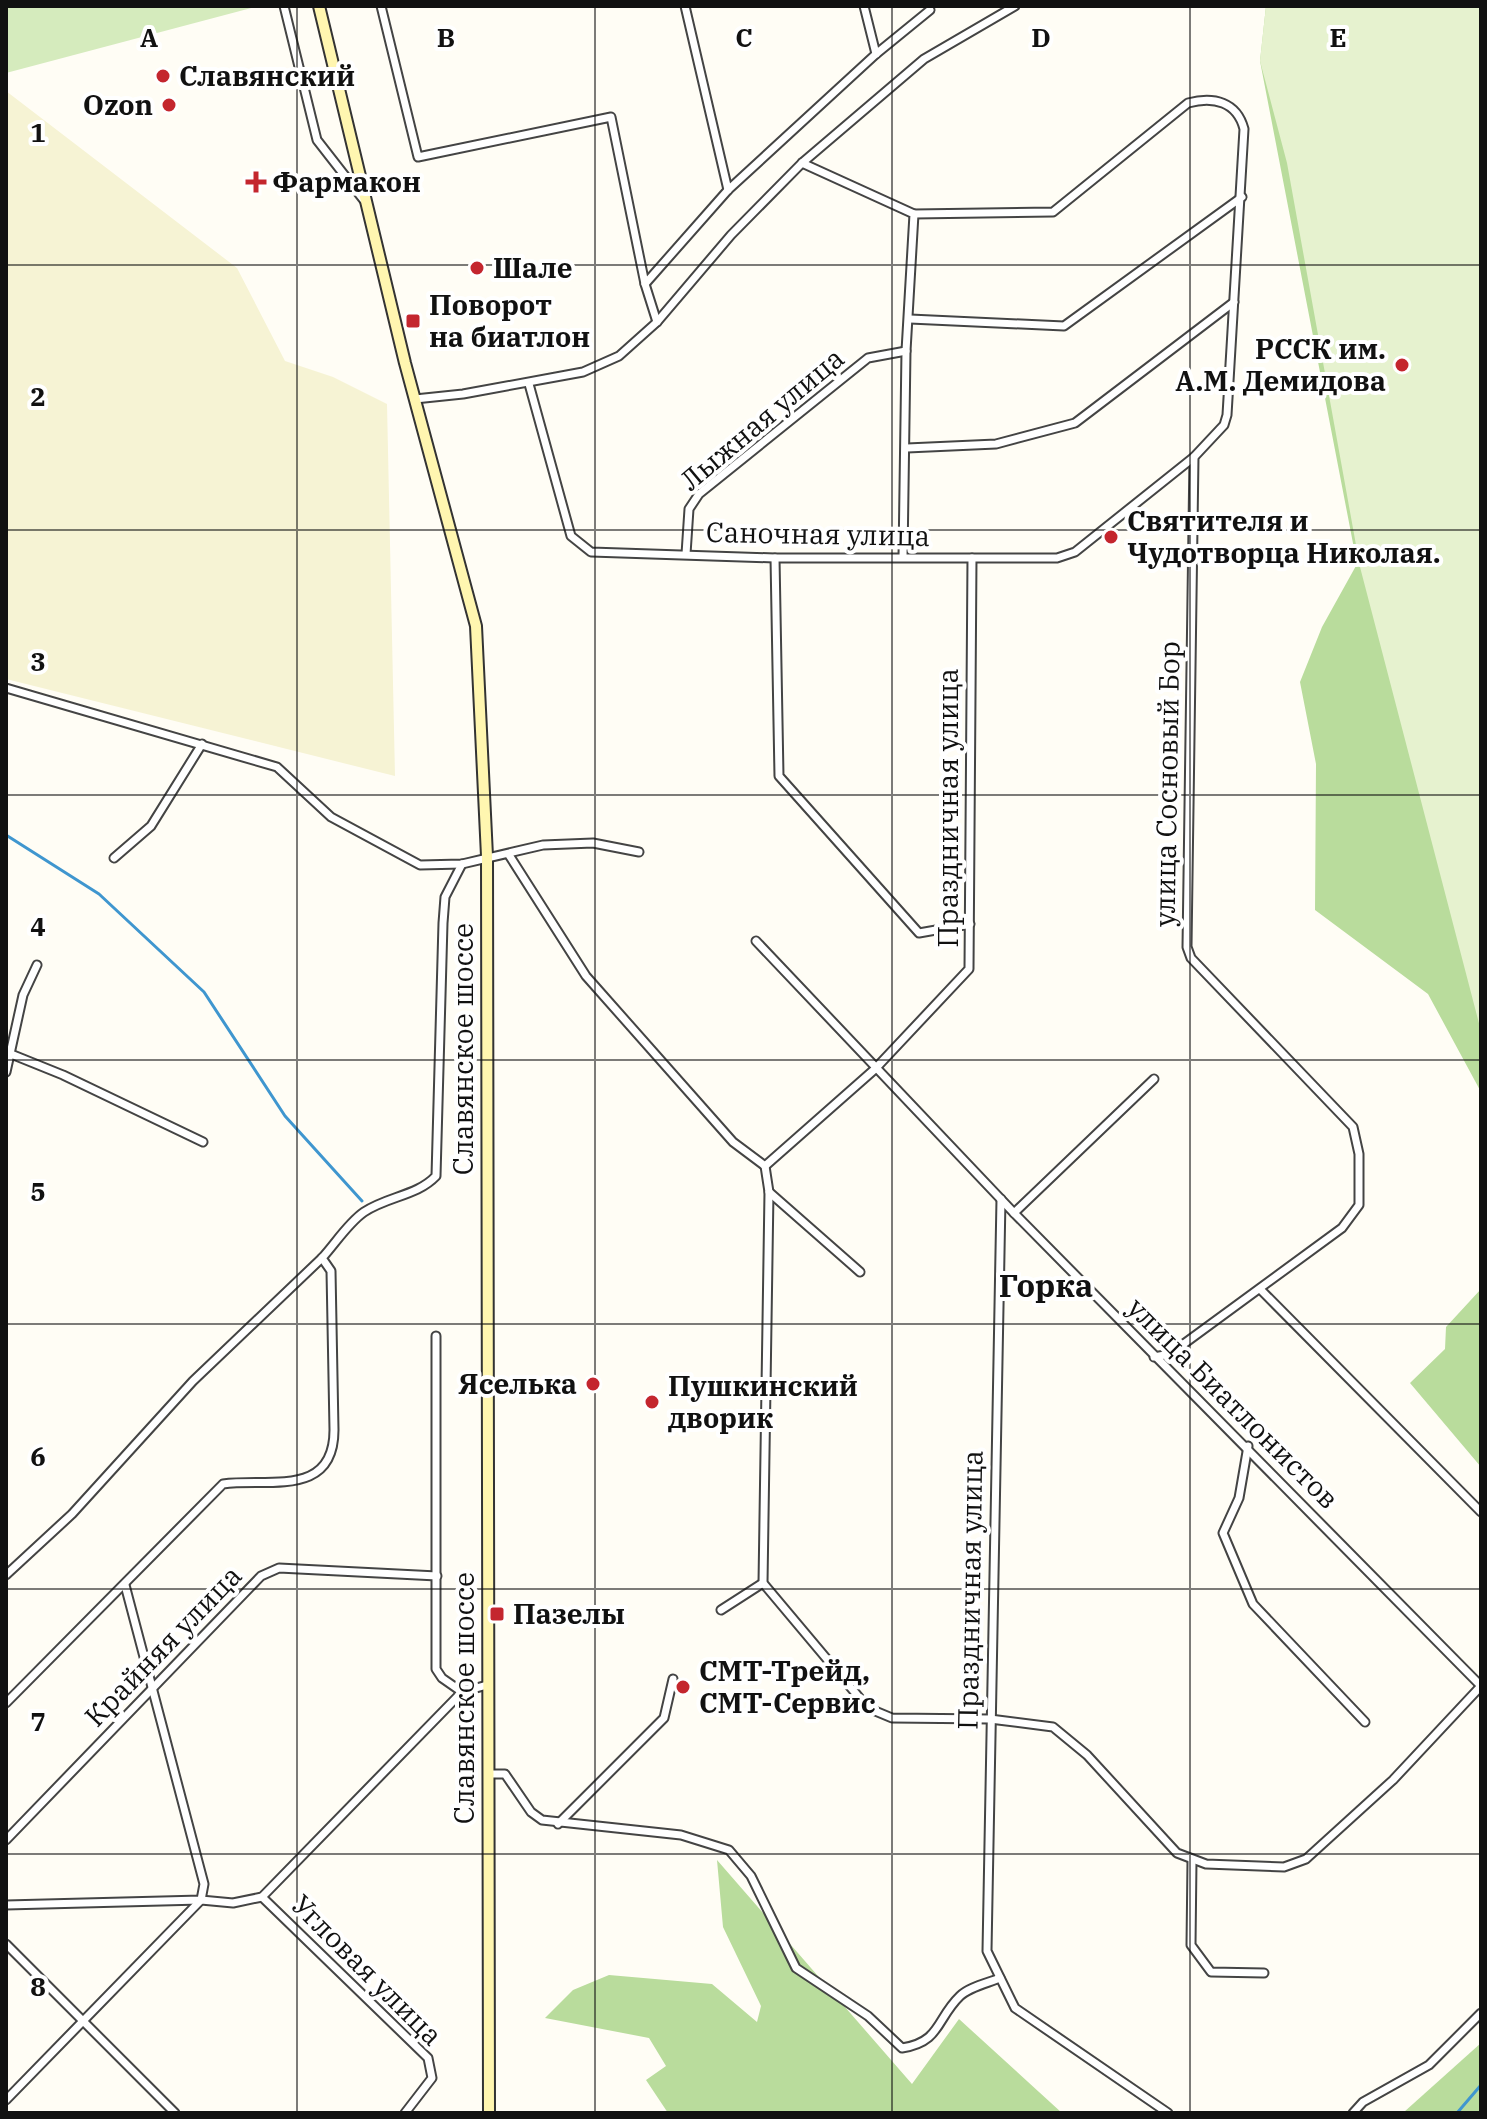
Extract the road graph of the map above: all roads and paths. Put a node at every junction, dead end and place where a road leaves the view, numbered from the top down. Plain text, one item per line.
1 (284, 6) edge
2 (319, 6) edge
3 (381, 6) edge
4 (685, 6) edge
5 (864, 6) edge
6 (1011, 7) edge
7 (930, 10) dead end
8 (876, 54) junction
9 (802, 163) junction
10 (728, 190) junction
11 (1242, 197) junction
12 (365, 201) junction
13 (914, 214) junction
14 (645, 284) junction
15 (1234, 302) junction
16 (910, 319) junction
17 (657, 322) junction
18 (906, 351) junction
19 (529, 384) junction
20 (415, 399) junction
21 (907, 448) junction
22 (1194, 457) junction
23 (686, 554) junction
24 (903, 557) junction
25 (775, 558) junction
26 (972, 558) junction
27 (6, 688) edge
28 (202, 744) junction
29 (639, 852) dead end
30 (509, 855) junction
31 (487, 856) junction
32 (114, 858) dead end
33 (462, 864) junction
34 (970, 924) junction
35 (756, 941) dead end
36 (37, 965) dead end
37 (7, 1052) edge
38 (875, 1069) junction
39 (6, 1072) edge
40 (1154, 1079) dead end
41 (203, 1142) dead end
42 (765, 1166) junction
43 (769, 1192) junction
44 (1001, 1199) junction
45 (1014, 1213) junction
46 (322, 1258) junction
47 (860, 1272) dead end
48 (1260, 1289) junction
49 (436, 1336) dead end
50 (1154, 1357) junction
51 (1248, 1446) junction
52 (1481, 1512) edge
53 (6, 1575) edge
54 (437, 1576) junction
55 (763, 1583) junction
56 (125, 1585) junction
57 (721, 1610) dead end
58 (673, 1679) dead end
59 (487, 1685) junction
60 (1481, 1686) edge
61 (150, 1691) junction
62 (462, 1692) junction
63 (6, 1703) edge
64 (990, 1719) junction
65 (1365, 1722) dead end
66 (488, 1774) junction
67 (558, 1824) junction
68 (6, 1840) edge
69 (1192, 1861) junction
70 (262, 1897) junction
71 (201, 1900) junction
72 (6, 1905) edge
73 (6, 1944) edge
74 (1264, 1973) dead end
75 (1000, 1978) junction
76 (1481, 2013) edge
77 (85, 2023) junction
78 (6, 2100) edge
79 (175, 2113) edge
80 (405, 2113) edge
81 (489, 2113) edge
82 (1168, 2113) edge
83 (1353, 2113) edge

1 - 12 street
2 - 12 main road, Славянское шоссе
3 - 14 street
4 - 10 street
5 - 8 street
6 - 9 street
7 - 8 street
8 - 10 street
9 - 13 street
9 - 17 street
10 - 14 street
11 - 13 street
11 - 15 street
11 - 16 street
12 - 20 main road, Славянское шоссе
13 - 16 street
14 - 17 street
15 - 21 street
15 - 22 street
16 - 18 street
17 - 19 street
18 - 21 street
18 - 23 street, Лыжная улица
19 - 20 street
19 - 23 street, Саночная улица
20 - 31 main road, Славянское шоссе
21 - 24 street
22 - 26 street, Саночная улица
22 - 48 street, улица Сосновый Бор
23 - 25 street, Саночная улица
24 - 25 street, Саночная улица
24 - 26 street, Саночная улица
25 - 34 street
26 - 34 street, Праздничная улица
27 - 28 street
28 - 32 street
28 - 33 street
29 - 30 street
30 - 31 street
30 - 42 street
31 - 33 street
31 - 59 main road, Славянское шоссе
33 - 46 street
34 - 38 street, Праздничная улица
35 - 38 street, улица Биатлонистов
36 - 37 street
37 - 39 street
37 - 41 street
38 - 42 street, Праздничная улица
38 - 44 street, улица Биатлонистов
40 - 45 street
42 - 43 street
43 - 47 street
43 - 55 street
44 - 45 street, улица Биатлонистов
44 - 64 street, Праздничная улица
45 - 50 street, улица Биатлонистов
46 - 53 street
46 - 56 street
48 - 50 street, улица Сосновый Бор
48 - 52 street
49 - 54 street
50 - 51 street, улица Биатлонистов
51 - 60 street, улица Биатлонистов
51 - 65 street
54 - 61 street, Крайняя улица
54 - 62 street
55 - 57 street
55 - 64 street
56 - 61 street
56 - 63 street
58 - 67 street
59 - 62 street
59 - 66 main road, Славянское шоссе
60 - 69 street
61 - 68 street, Крайняя улица
61 - 71 street
62 - 70 street
64 - 69 street
64 - 75 street, Праздничная улица
66 - 67 street
66 - 81 main road, Славянское шоссе
67 - 75 street
69 - 74 street
70 - 71 street
70 - 80 street, Угловая улица
71 - 72 street
71 - 77 street
73 - 77 street
75 - 82 street, Праздничная улица
76 - 83 street
77 - 78 street
77 - 79 street

